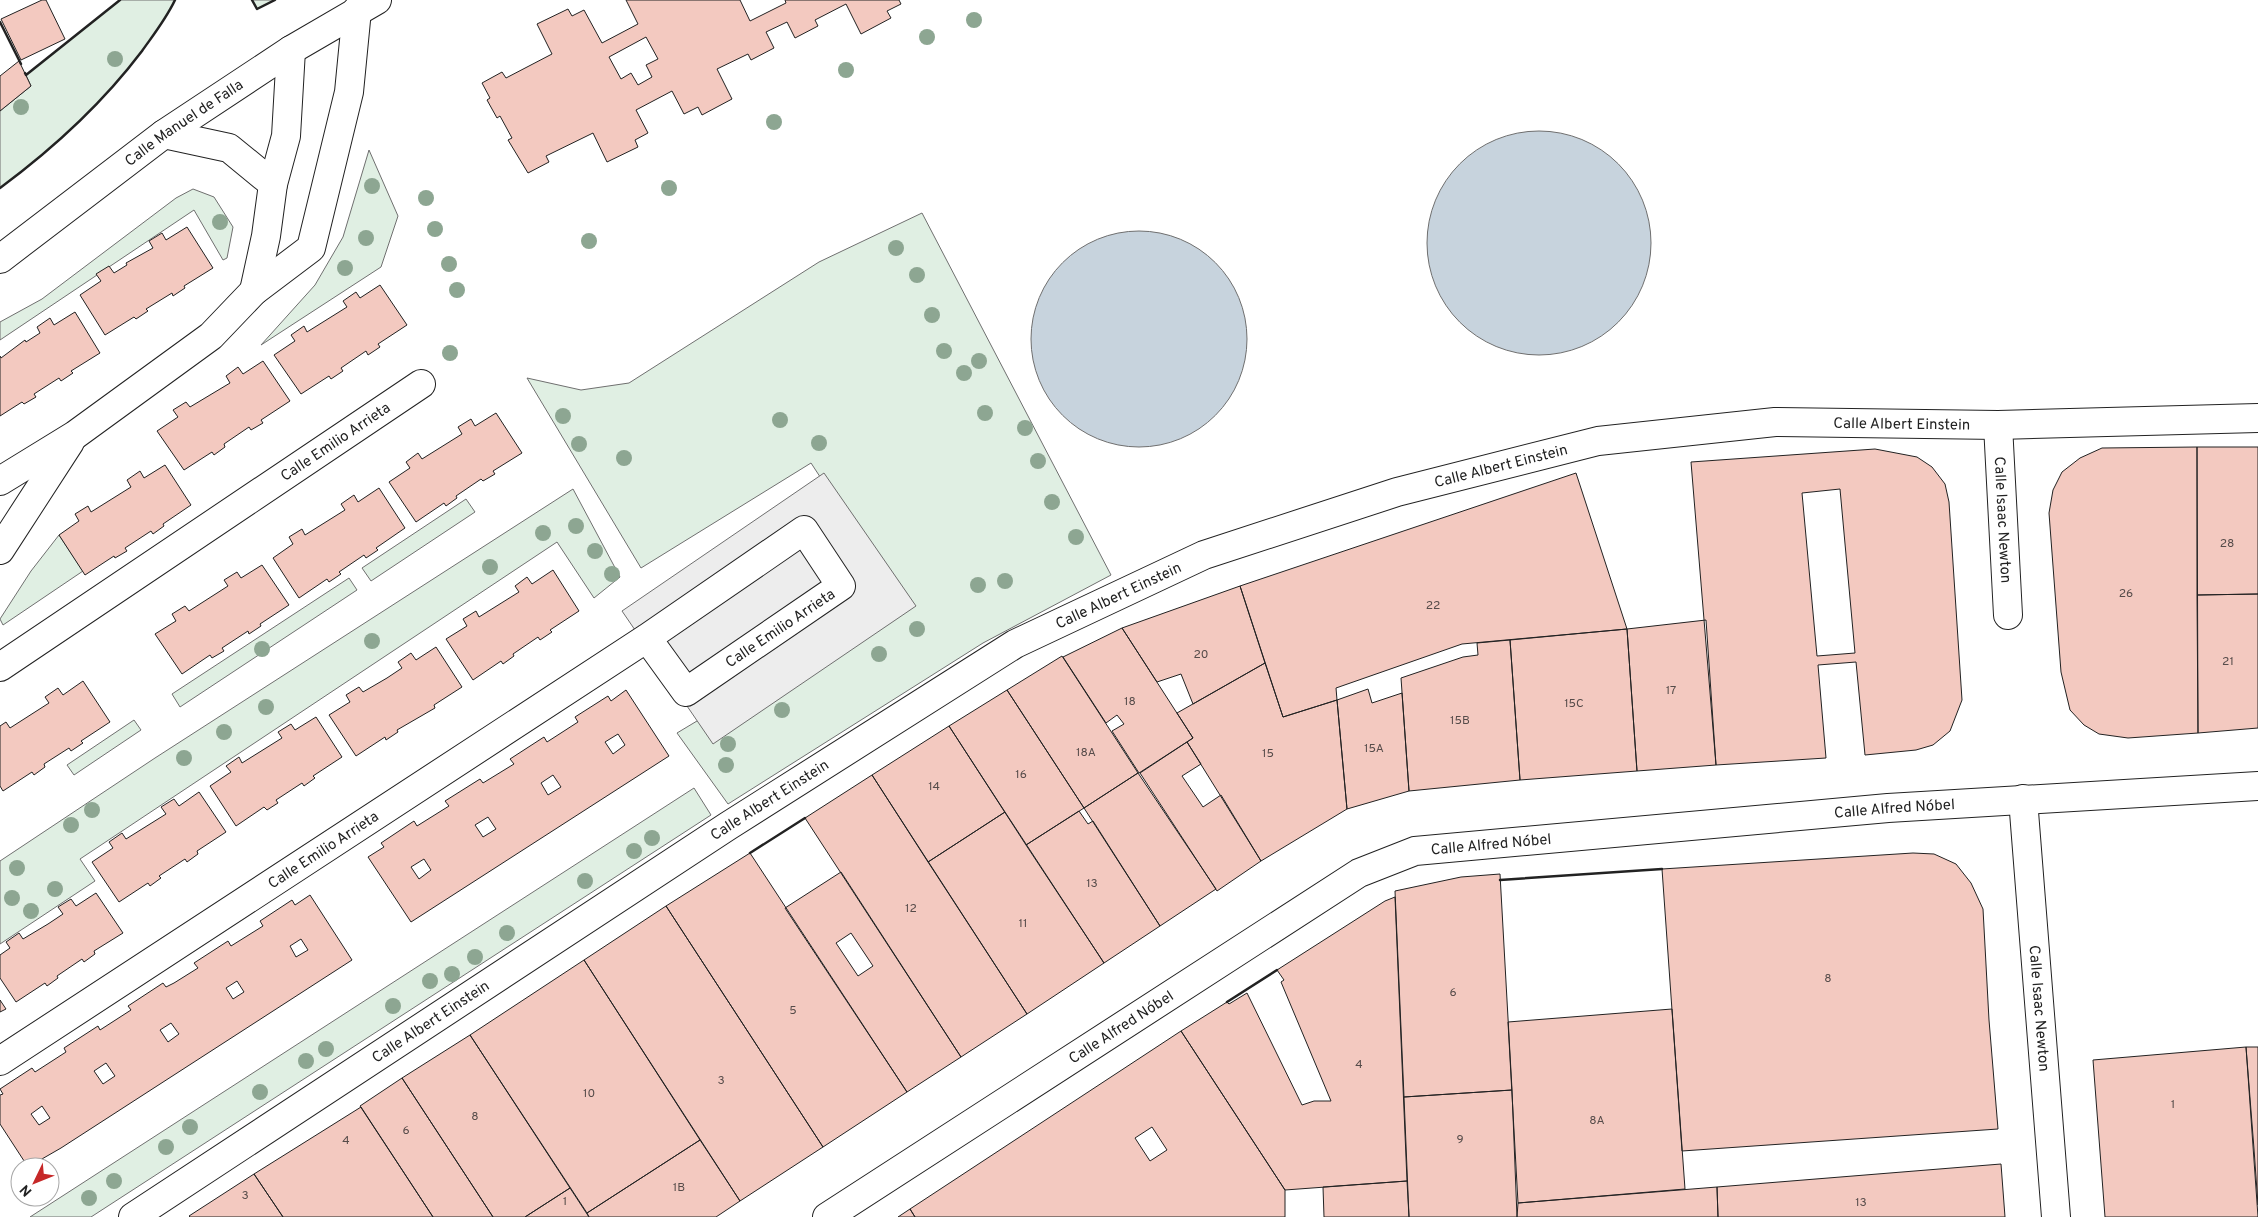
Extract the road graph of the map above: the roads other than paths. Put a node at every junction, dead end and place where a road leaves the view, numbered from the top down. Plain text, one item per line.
1 (367, 5) edge
2 (291, 50) junction
3 (164, 134) junction
4 (273, 184) junction
5 (0, 259) edge
6 (254, 291) junction
7 (421, 384) dead end
8 (2258, 418) edge
9 (1998, 424) junction
10 (74, 434) junction
11 (0, 481) edge
12 (0, 550) edge
13 (2008, 615) dead end
14 (647, 638) junction
15 (0, 666) edge
16 (2258, 786) edge
17 (2023, 799) junction
18 (0, 1062) edge
19 (133, 1217) edge
20 (827, 1217) edge
21 (2056, 1217) edge

1 - 2 street, Calle Manuel de Falla
1 - 6 street
2 - 3 street, Calle Manuel de Falla
2 - 4 street
3 - 4 street
3 - 5 street, Calle Manuel de Falla
4 - 6 street
6 - 10 street
7 - 15 street, Calle Emilio Arrieta
8 - 9 street, Calle Albert Einstein
9 - 13 street, Calle Isaac Newton
9 - 19 street, Calle Albert Einstein
10 - 11 street
10 - 12 street
14 - 14 street, Calle Emilio Arrieta
14 - 18 street, Calle Emilio Arrieta
16 - 17 street, Calle Alfred Nóbel
17 - 20 street, Calle Alfred Nóbel
17 - 21 street, Calle Isaac Newton

